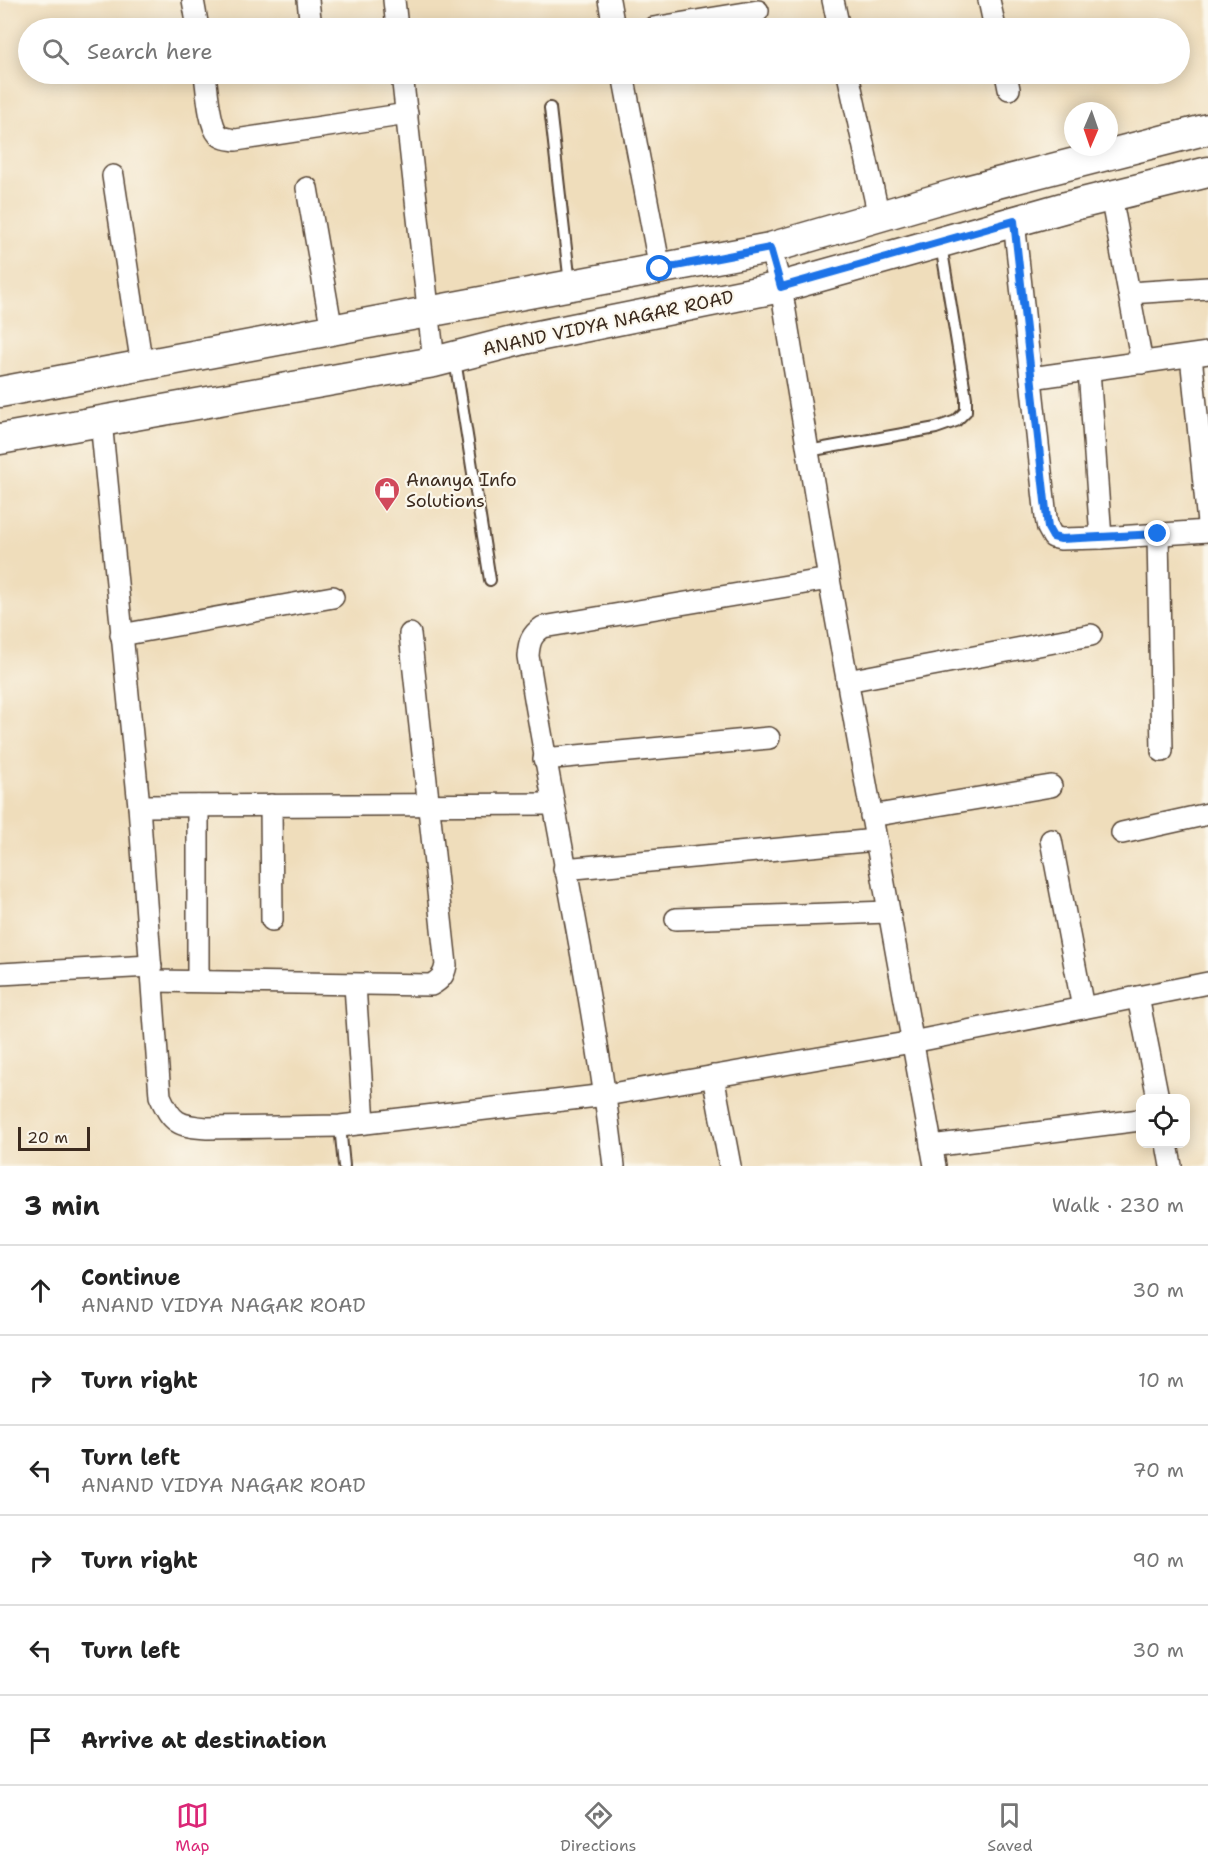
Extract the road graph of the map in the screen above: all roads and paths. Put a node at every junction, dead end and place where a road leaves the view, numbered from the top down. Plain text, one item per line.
1 (193, 0) edge
2 (308, 0) edge
3 (394, 0) edge
4 (609, 0) edge
5 (833, 0) edge
6 (989, 0) edge
7 (758, 11) dead end
8 (196, 18) edge
9 (310, 18) edge
10 (396, 18) edge
11 (612, 18) edge
12 (715, 18) edge
13 (837, 18) edge
14 (993, 18) edge
15 (207, 84) edge
16 (403, 84) edge
17 (625, 84) edge
18 (850, 84) edge
19 (550, 108) dead end
20 (407, 114) junction
21 (1208, 129) edge
22 (1208, 172) edge
23 (113, 176) dead end
24 (307, 188) dead end
25 (1111, 196) junction
26 (879, 217) junction
27 (1014, 221) junction
28 (940, 242) junction
29 (770, 248) junction
30 (660, 269) junction
31 (570, 286) junction
32 (781, 287) junction
33 (1208, 288) edge
34 (1129, 293) junction
35 (429, 313) junction
36 (332, 331) junction
37 (1200, 354) edge
38 (444, 359) junction
39 (1142, 363) junction
40 (142, 366) junction
41 (1089, 370) junction
42 (1031, 378) junction
43 (0, 392) edge
44 (101, 421) junction
45 (0, 439) edge
46 (808, 451) junction
47 (1208, 523) edge
48 (1208, 531) edge
49 (1158, 534) junction
50 (1101, 538) junction
51 (829, 579) junction
52 (490, 580) dead end
53 (333, 597) dead end
54 (410, 634) dead end
55 (121, 635) junction
56 (1091, 635) dead end
57 (847, 681) junction
58 (769, 738) dead end
59 (1162, 752) dead end
60 (544, 759) junction
61 (1051, 786) dead end
62 (552, 804) junction
63 (272, 805) junction
64 (430, 805) junction
65 (139, 806) junction
66 (198, 806) junction
67 (1208, 814) edge
68 (871, 816) junction
69 (1122, 833) dead end
70 (876, 840) junction
71 (1051, 840) dead end
72 (564, 869) junction
73 (889, 912) junction
74 (272, 920) dead end
75 (676, 920) dead end
76 (0, 974) edge
77 (152, 974) junction
78 (198, 981) junction
79 (1208, 983) edge
80 (355, 985) junction
81 (1138, 997) junction
82 (1083, 1008) junction
83 (912, 1042) junction
84 (713, 1076) junction
85 (1157, 1094) edge
86 (606, 1095) junction
87 (1136, 1121) edge
88 (364, 1123) junction
89 (340, 1126) junction
90 (1168, 1148) edge
91 (933, 1156) edge
92 (344, 1166) edge
93 (614, 1166) edge
94 (730, 1166) edge
95 (1171, 1166) edge

1 - 8 street
2 - 9 street
3 - 10 street
4 - 11 street
5 - 13 street
6 - 14 street
7 - 12 street
15 - 20 street
16 - 20 street
17 - 30 street
18 - 26 street
19 - 31 lane
20 - 35 street
21 - 26 main road
22 - 25 main road, ANAND VIDYA NAGAR ROAD
23 - 40 street
24 - 36 street
25 - 27 main road, ANAND VIDYA NAGAR ROAD
25 - 34 street
26 - 29 main road
27 - 28 main road, ANAND VIDYA NAGAR ROAD
27 - 42 street
28 - 32 main road, ANAND VIDYA NAGAR ROAD
28 - 46 lane
29 - 30 main road
29 - 32 street
30 - 31 main road
31 - 35 main road
32 - 38 main road, ANAND VIDYA NAGAR ROAD
32 - 46 street
33 - 34 street
34 - 39 street
35 - 36 main road
35 - 38 street
36 - 40 main road
37 - 39 street
37 - 47 street
38 - 44 main road, ANAND VIDYA NAGAR ROAD
38 - 52 lane
39 - 41 street
40 - 43 main road
41 - 42 street
41 - 50 street
42 - 50 street
44 - 45 main road, ANAND VIDYA NAGAR ROAD
44 - 55 street
46 - 51 street
48 - 49 street
49 - 50 street
49 - 59 street
51 - 57 street
51 - 60 street
53 - 55 street
54 - 64 street
55 - 65 street
56 - 57 street
57 - 68 street
58 - 60 street
60 - 62 street
61 - 68 street
62 - 64 street
62 - 72 street
63 - 64 street
63 - 66 street
63 - 74 street
64 - 80 street
65 - 66 street
65 - 77 street
66 - 78 street
67 - 69 street
68 - 70 street
70 - 72 street
70 - 73 street
71 - 82 street
72 - 86 street
73 - 75 street
73 - 83 street
76 - 77 street
77 - 78 street
77 - 89 street
78 - 80 street
79 - 81 street
80 - 88 street
81 - 82 street
81 - 85 street
82 - 83 street
83 - 84 street
83 - 91 street
84 - 86 street
84 - 94 street
86 - 88 street
86 - 93 street
87 - 91 street
88 - 89 street
89 - 92 lane
90 - 95 street

